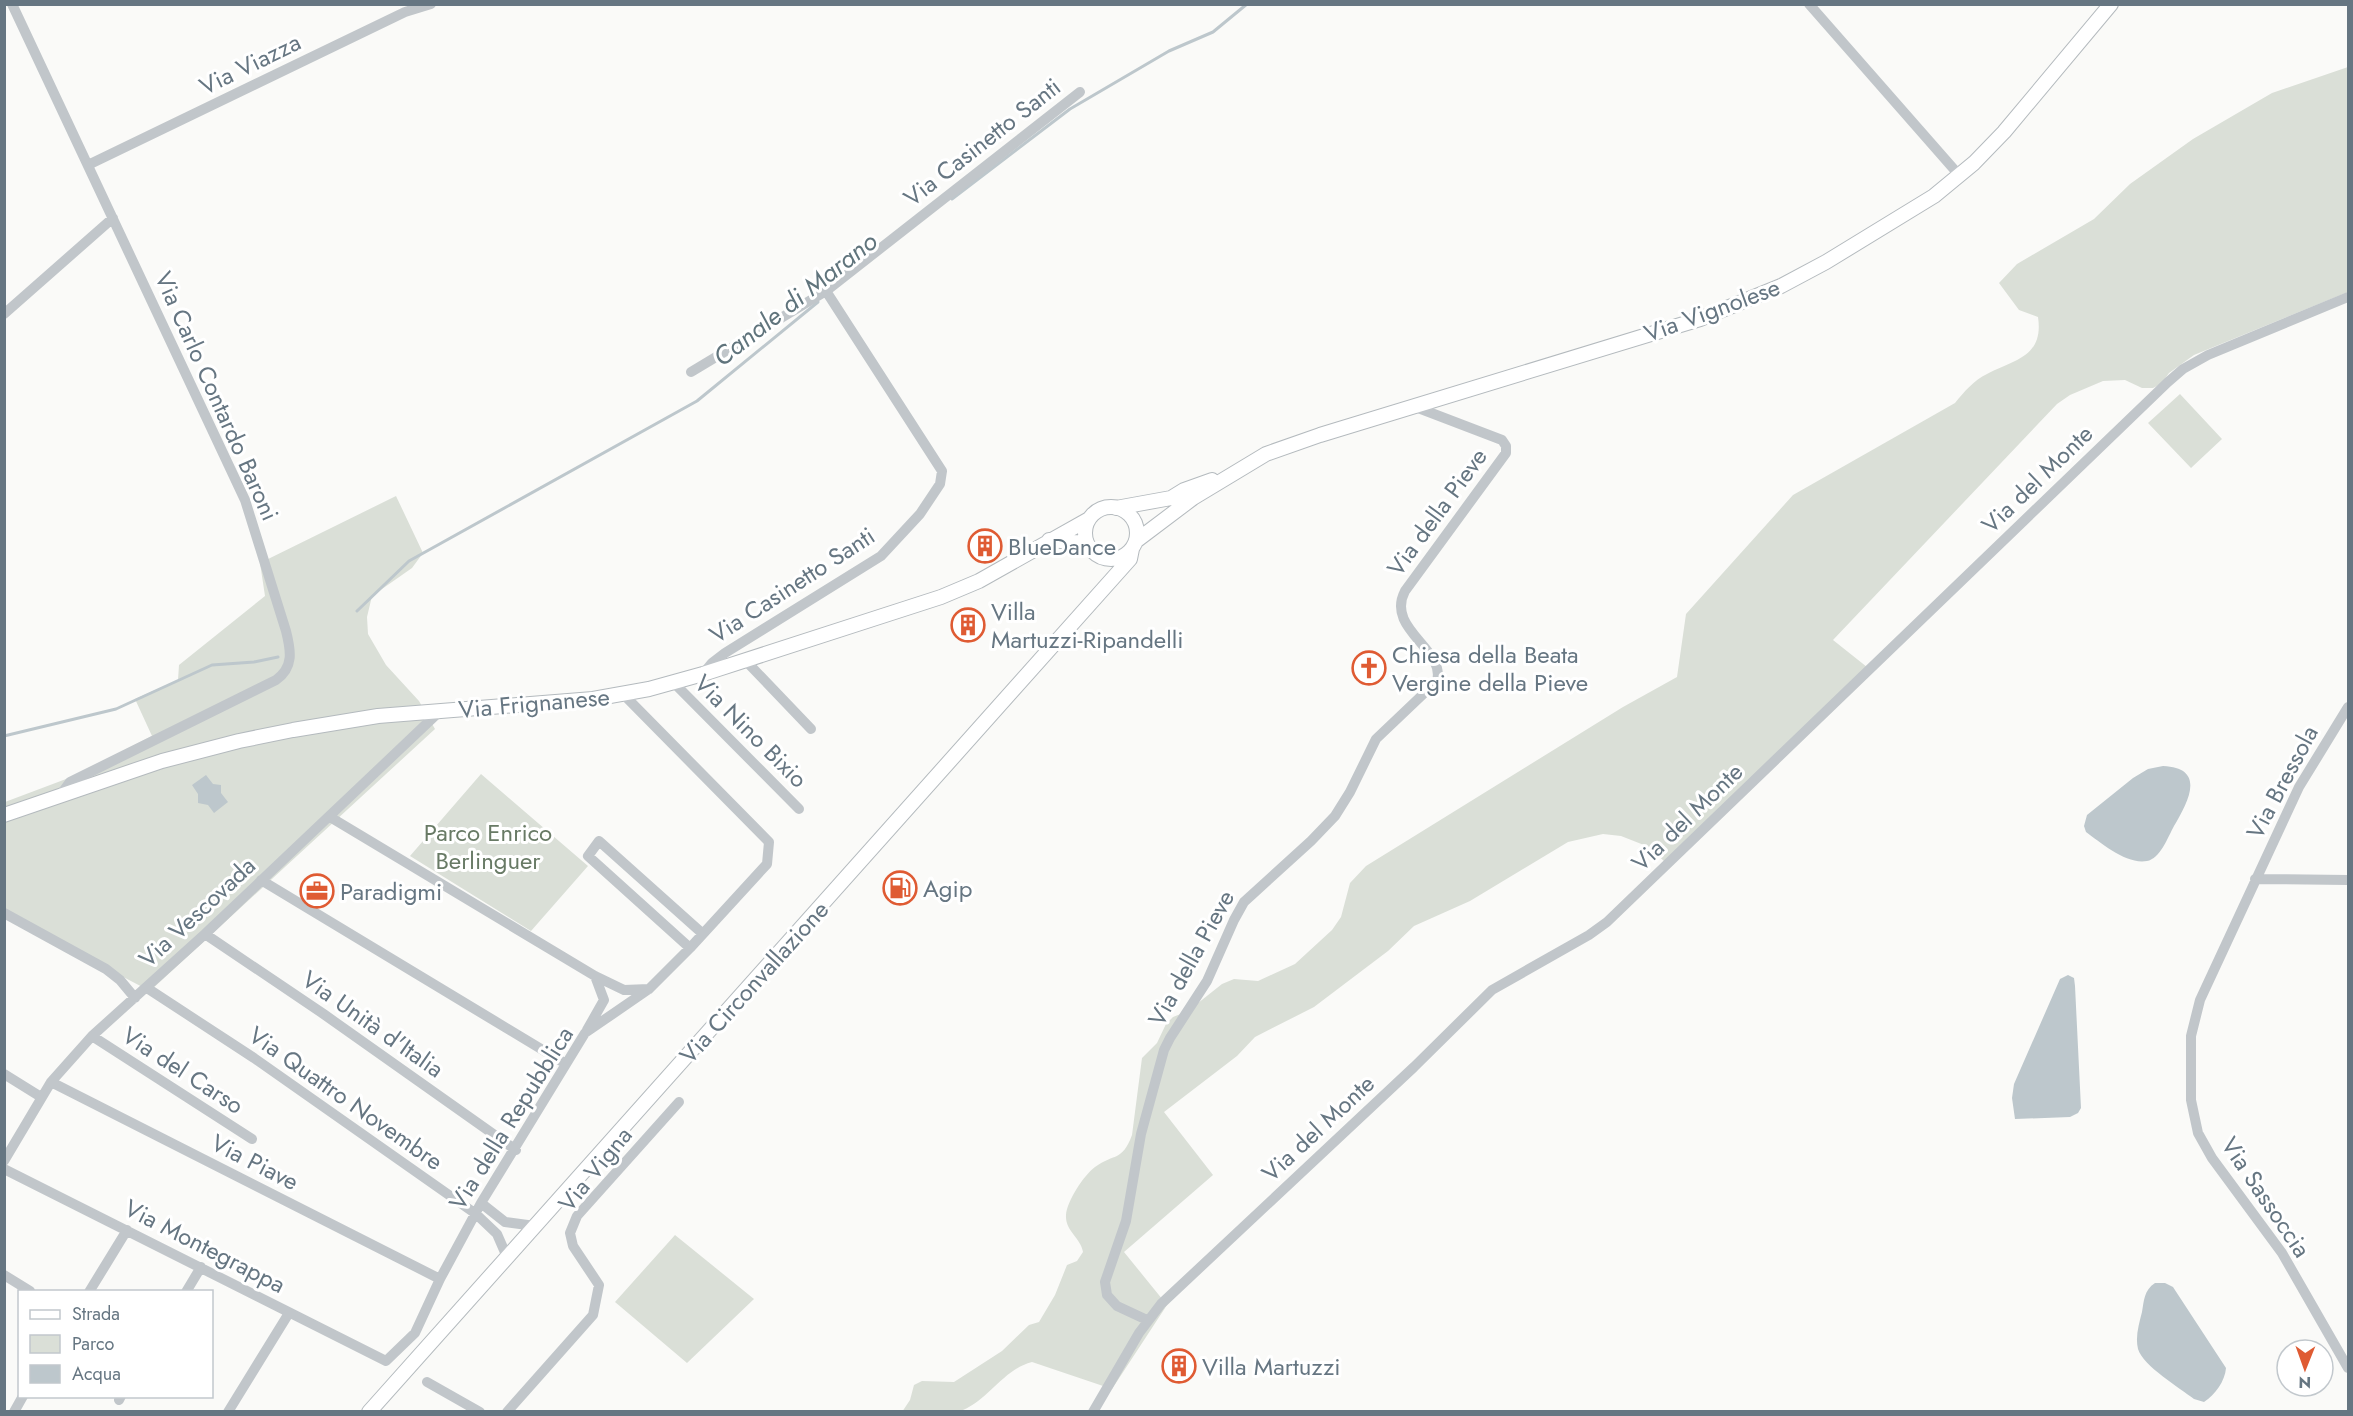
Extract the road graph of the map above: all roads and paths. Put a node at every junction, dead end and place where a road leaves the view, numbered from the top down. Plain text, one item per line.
1 (12, 4) edge
2 (431, 4) edge
3 (1809, 4) edge
4 (2111, 4) edge
5 (1080, 92) dead end
6 (88, 165) junction
7 (1959, 175) junction
8 (113, 218) junction
9 (828, 295) junction
10 (2349, 297) edge
11 (4, 314) edge
12 (691, 372) dead end
13 (1413, 406) junction
14 (1229, 476) junction
15 (1116, 508) junction
16 (1089, 519) junction
17 (1049, 540) junction
18 (1086, 543) junction
19 (1134, 545) junction
20 (1108, 559) junction
21 (1109, 582) junction
22 (745, 660) junction
23 (703, 674) junction
24 (674, 682) junction
25 (624, 695) junction
26 (2349, 707) edge
27 (440, 711) junction
28 (811, 729) dead end
29 (59, 797) junction
30 (799, 809) dead end
31 (4, 815) edge
32 (330, 817) junction
33 (2255, 879) junction
34 (261, 880) junction
35 (2349, 880) edge
36 (4, 913) edge
37 (205, 934) junction
38 (703, 934) junction
39 (690, 948) junction
40 (595, 976) junction
41 (147, 988) junction
42 (649, 988) junction
43 (135, 998) junction
44 (585, 1033) junction
45 (92, 1036) junction
46 (2191, 1036) joint
47 (566, 1064) junction
48 (4, 1074) edge
49 (51, 1082) junction
50 (41, 1097) junction
51 (679, 1102) dead end
52 (252, 1139) dead end
53 (516, 1150) junction
54 (4, 1161) edge
55 (4, 1169) edge
56 (481, 1203) junction
57 (476, 1214) junction
58 (535, 1226) junction
59 (127, 1230) junction
60 (507, 1257) junction
61 (201, 1267) junction
62 (4, 1275) edge
63 (440, 1280) junction
64 (28, 1290) edge
65 (90, 1290) edge
66 (187, 1290) edge
67 (289, 1312) junction
68 (1147, 1320) junction
69 (386, 1361) joint
70 (2349, 1368) edge
71 (427, 1382) dead end
72 (22, 1398) edge
73 (14, 1412) edge
74 (228, 1412) edge
75 (369, 1412) edge
76 (480, 1412) edge
77 (507, 1412) edge
78 (1093, 1412) edge

1 - 6 street, Via Carlo Contardo Baroni
2 - 6 street, Via Viazza
3 - 7 street
4 - 7 main road, Via Vignolese
5 - 9 street, Via Casinetto Santi
6 - 8 street, Via Carlo Contardo Baroni
7 - 13 main road, Via Vignolese
8 - 11 street
8 - 29 street, Via Carlo Contardo Baroni
9 - 12 street, Via Casinetto Santi
9 - 23 street, Via Casinetto Santi
10 - 68 street, Via del Monte
13 - 14 main road, Via Vignolese
13 - 68 street, Via della Pieve
14 - 15 main road
14 - 19 main road, Via Circonvallazione
15 - 16 main road
15 - 19 main road
16 - 17 main road, Via Frignanese
16 - 18 main road
17 - 18 main road
17 - 22 main road, Via Frignanese
18 - 20 main road
19 - 20 main road
19 - 21 main road, Via Circonvallazione
20 - 21 main road
21 - 58 main road, Via Circonvallazione
22 - 23 main road, Via Frignanese
22 - 28 street
23 - 24 main road, Via Frignanese
24 - 25 main road, Via Frignanese
24 - 30 street, Via Nino Bixio
25 - 27 main road, Via Frignanese
25 - 38 street, Via della Repubblica
26 - 33 street, Via Bressola
27 - 29 main road, Via Frignanese
27 - 32 street, Via Vescovada
29 - 31 main road, Via Frignanese
32 - 34 street, Via Vescovada
32 - 40 street
33 - 35 street, Via Bressola
33 - 46 street, Via Bressola
34 - 37 street, Via Vescovada
34 - 47 street
36 - 43 street
37 - 41 street, Via Vescovada
37 - 53 street, Via Unità d'Italia
38 - 39 street, Via della Repubblica
38 - 39 street
39 - 42 street, Via della Repubblica
40 - 42 street
40 - 44 street
41 - 43 street, Via Vescovada
41 - 57 street, Via Quattro Novembre
42 - 44 street, Via della Repubblica
43 - 45 street, Via Vescovada
44 - 47 street, Via della Repubblica
45 - 49 street, Via Vescovada
45 - 52 street, Via del Carso
46 - 70 street, Via Sassoccia
47 - 53 street, Via della Repubblica
48 - 50 street
49 - 50 street, Via Vescovada
49 - 63 street, Via Piave
50 - 54 street, Via Vescovada
51 - 77 street, Via Vigna
53 - 56 street, Via della Repubblica
55 - 59 street, Via Montegrappa
56 - 57 street, Via della Repubblica
56 - 58 street
57 - 60 street, Via Quattro Novembre
57 - 63 street, Via della Repubblica
58 - 60 main road, Via Circonvallazione
59 - 61 street, Via Montegrappa
59 - 65 street
60 - 75 main road, Via Circonvallazione
61 - 66 street
61 - 67 street, Via Montegrappa
62 - 64 street
63 - 69 street, Via della Repubblica
67 - 69 street, Via Montegrappa
67 - 74 street
68 - 78 street, Via del Monte
71 - 76 street
72 - 73 street

